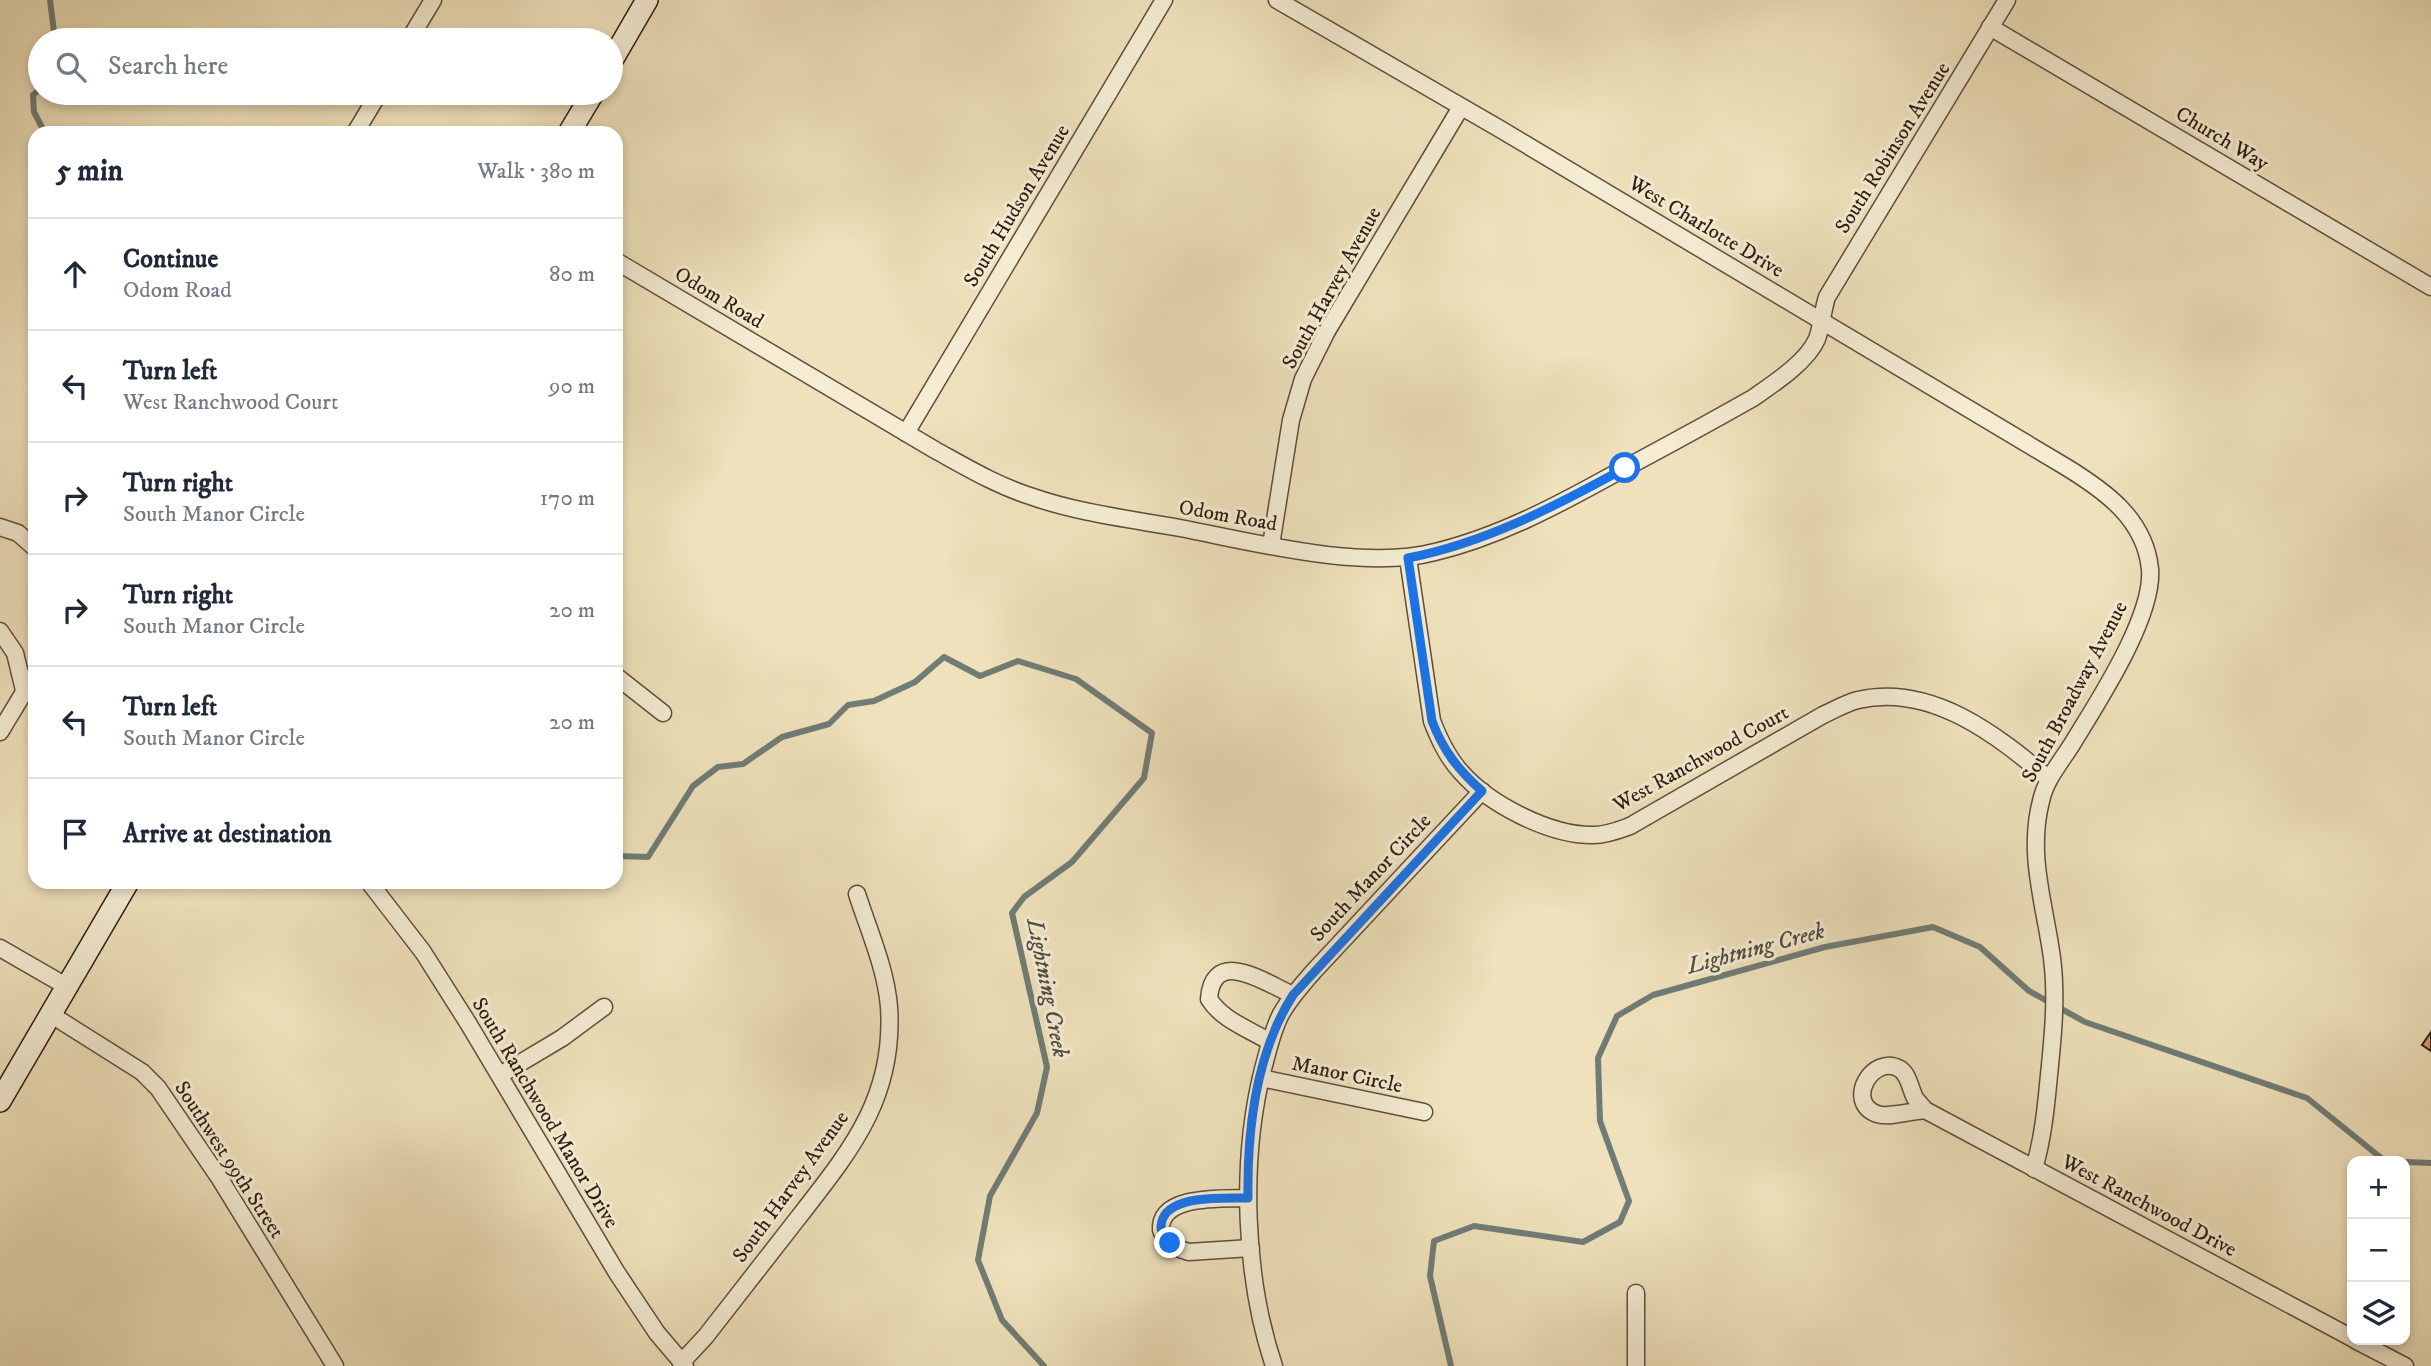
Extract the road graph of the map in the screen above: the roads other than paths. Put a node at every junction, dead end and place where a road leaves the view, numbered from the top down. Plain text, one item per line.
1 (433, 0) edge
2 (647, 0) edge
3 (1164, 0) edge
4 (1277, 0) edge
5 (2007, 0) edge
6 (1990, 27) junction
7 (417, 28) edge
8 (623, 41) edge
9 (372, 105) edge
10 (586, 105) edge
11 (1461, 107) junction
12 (359, 126) edge
13 (573, 126) edge
14 (623, 265) edge
15 (2431, 288) edge
16 (1820, 320) junction
17 (906, 433) junction
18 (2110, 496) joint
19 (0, 527) edge
20 (28, 542) edge
21 (1272, 545) junction
22 (1408, 558) junction
23 (0, 631) edge
24 (623, 682) edge
25 (28, 684) edge
26 (24, 690) junction
27 (663, 713) dead end
28 (0, 732) edge
29 (2049, 779) junction
30 (1482, 791) junction
31 (124, 889) edge
32 (374, 889) edge
33 (857, 894) dead end
34 (0, 948) edge
35 (66, 986) junction
36 (1293, 995) junction
37 (604, 1007) dead end
38 (50, 1014) junction
39 (1270, 1042) junction
40 (500, 1075) junction
41 (1261, 1078) junction
42 (0, 1101) edge
43 (1925, 1110) dead end
44 (1424, 1112) dead end
45 (2034, 1169) junction
46 (1248, 1198) junction
47 (1251, 1248) junction
48 (1636, 1293) dead end
49 (2347, 1335) edge
50 (2365, 1345) edge
51 (683, 1364) edge
52 (335, 1366) edge
53 (1275, 1366) edge
54 (1636, 1366) edge
55 (2405, 1366) edge

1 - 7 street
2 - 8 main road
3 - 17 street, South Hudson Avenue
4 - 11 street, West Charlotte Drive
5 - 6 street, South Robinson Avenue
6 - 15 street, Church Way
6 - 16 street, South Robinson Avenue
9 - 12 street
10 - 13 main road
11 - 16 street, West Charlotte Drive
11 - 21 street, South Harvey Avenue
14 - 17 street, Odom Road
16 - 18 street, West Charlotte Drive
16 - 22 street, Odom Road
17 - 21 street, Odom Road
18 - 29 street, South Broadway Avenue
19 - 20 street
21 - 22 street, Odom Road
22 - 30 street, West Ranchwood Court
23 - 26 street
24 - 27 street
25 - 26 street
26 - 28 street
29 - 30 street, West Ranchwood Court
29 - 45 street, South Broadway Avenue
30 - 36 street, South Manor Circle
31 - 35 main road
32 - 40 street, South Ranchwood Manor Drive
33 - 51 street, South Harvey Avenue
34 - 35 street
35 - 38 main road
36 - 39 street, South Manor Circle
36 - 39 street
37 - 40 street
38 - 42 main road
38 - 52 street, Southwest 99th Street
39 - 41 street, South Manor Circle
40 - 51 street, South Ranchwood Manor Drive
41 - 44 street, Manor Circle
41 - 46 street, South Manor Circle
43 - 45 street, West Ranchwood Drive
45 - 49 street, West Ranchwood Drive
46 - 47 street, South Manor Circle
46 - 47 street
47 - 53 street, South Manor Circle
48 - 54 street
50 - 55 street, West Ranchwood Drive

